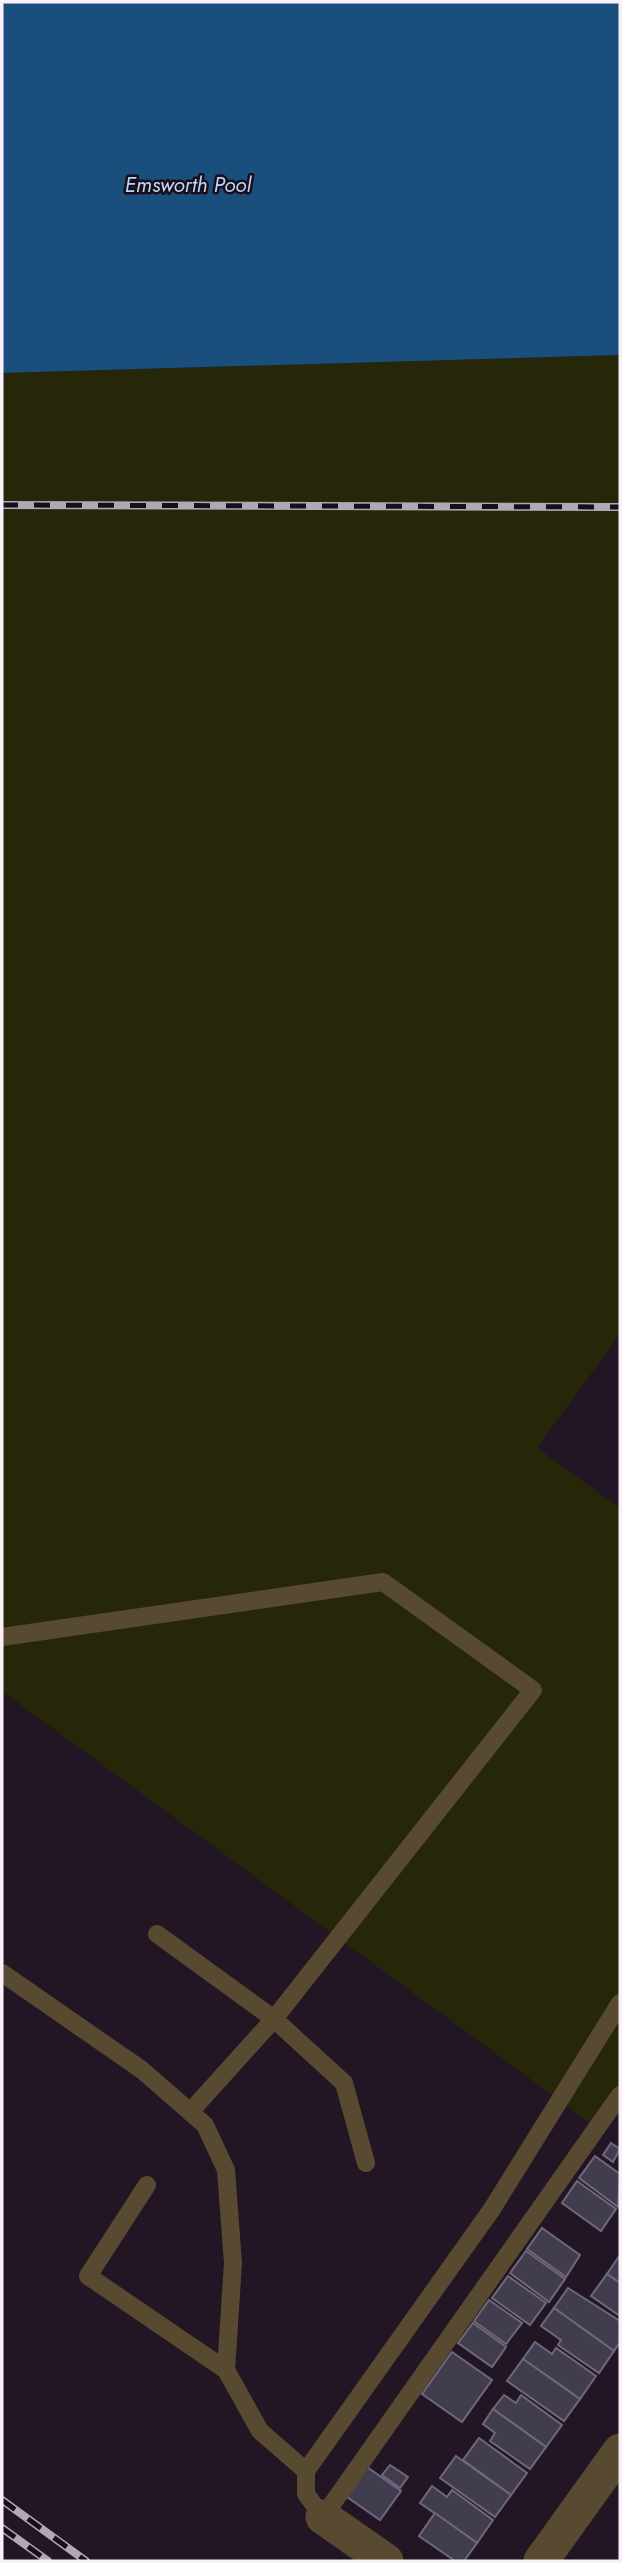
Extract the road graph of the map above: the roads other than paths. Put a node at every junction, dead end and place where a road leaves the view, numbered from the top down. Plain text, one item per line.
1 (2, 1637) edge
2 (157, 1934) dead end
3 (2, 1973) edge
4 (620, 2003) edge
5 (274, 2020) junction
6 (620, 2095) edge
7 (190, 2112) junction
8 (366, 2163) dead end
9 (147, 2185) dead end
10 (226, 2370) junction
11 (620, 2451) edge
12 (306, 2471) junction
13 (323, 2517) junction
14 (386, 2561) edge
15 (541, 2561) edge

1 - 5 lane
2 - 5 lane
3 - 7 lane
4 - 12 lane
5 - 7 lane
5 - 8 lane
6 - 13 lane
7 - 10 lane
9 - 10 lane
10 - 12 lane
11 - 15 street
12 - 13 lane
13 - 14 street

